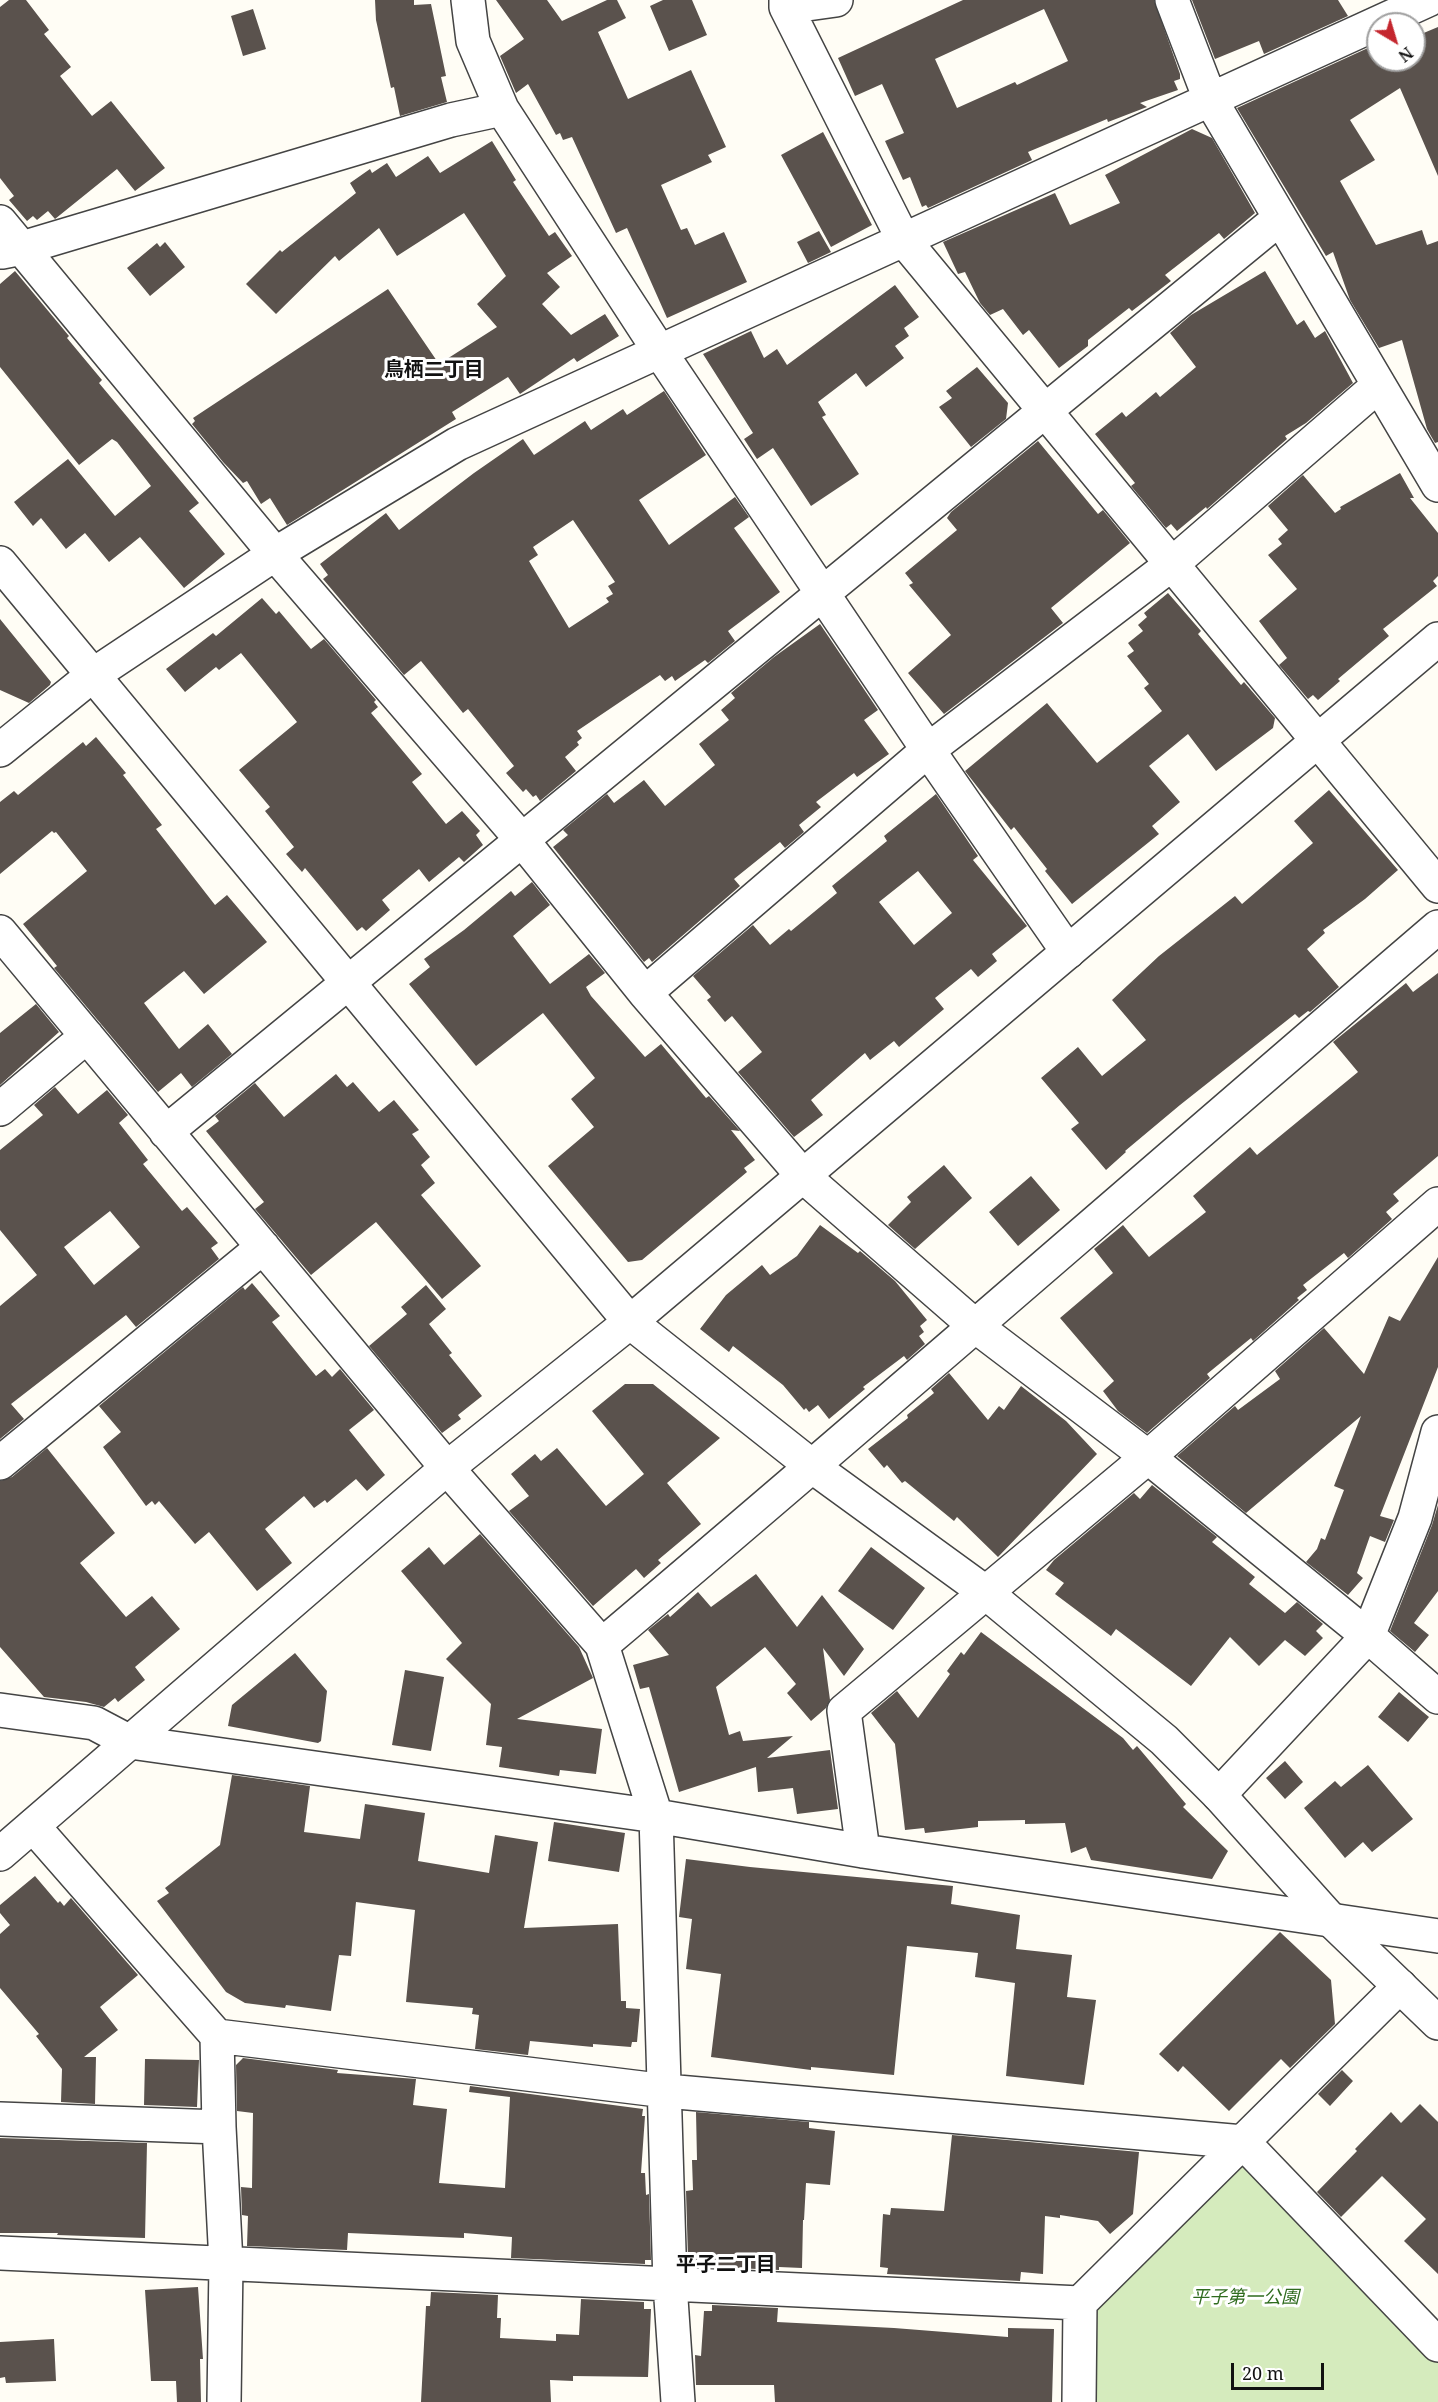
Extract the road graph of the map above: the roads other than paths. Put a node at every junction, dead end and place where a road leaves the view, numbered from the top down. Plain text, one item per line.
1 (468, 0) edge
2 (836, 0) edge
3 (1172, 0) edge
4 (1428, 0) edge
5 (786, 4) edge
6 (1210, 99) junction
7 (502, 110) junction
8 (1280, 218) junction
9 (0, 222) edge
10 (903, 239) junction
11 (11, 250) edge
12 (660, 352) junction
13 (1379, 385) junction
14 (1046, 410) junction
15 (1438, 486) edge
16 (275, 554) junction
17 (0, 563) edge
18 (1172, 564) junction
19 (823, 594) junction
20 (1438, 639) edge
21 (93, 675) junction
22 (1318, 741) junction
23 (0, 750) edge
24 (928, 750) junction
25 (522, 840) junction
26 (1438, 886) edge
27 (1438, 927) edge
28 (0, 932) edge
29 (1068, 952) junction
30 (348, 983) junction
31 (645, 993) junction
32 (87, 1036) junction
33 (0, 1109) edge
34 (166, 1132) junction
35 (803, 1176) junction
36 (1438, 1204) edge
37 (263, 1247) junction
38 (630, 1322) junction
39 (974, 1325) junction
40 (1438, 1432) edge
41 (1148, 1457) junction
42 (0, 1463) edge
43 (813, 1467) junction
44 (447, 1468) junction
45 (985, 1592) junction
46 (1368, 1636) junction
47 (602, 1645) junction
48 (1438, 1697) edge
49 (5, 1706) edge
50 (130, 1742) junction
51 (1219, 1795) junction
52 (656, 1816) junction
53 (33, 1826) junction
54 (863, 1851) junction
55 (0, 1854) edge
56 (1332, 1921) junction
57 (1438, 1936) edge
58 (1400, 1986) junction
59 (1438, 2023) edge
60 (216, 2036) junction
61 (666, 2091) junction
62 (0, 2119) edge
63 (219, 2127) junction
64 (1243, 2142) junction
65 (0, 2253) edge
66 (226, 2263) junction
67 (670, 2284) junction
68 (1080, 2303) junction
69 (1438, 2344) edge
70 (224, 2402) edge
71 (678, 2402) edge
72 (1079, 2402) edge

1 - 7 street
2 - 5 street
3 - 6 street
4 - 6 street
5 - 10 street
6 - 8 street
6 - 10 street
7 - 11 street
7 - 12 street
8 - 13 street
8 - 14 street
9 - 11 street
10 - 12 street
10 - 14 street
11 - 16 street
12 - 16 street
12 - 19 street
13 - 15 street
13 - 18 street
14 - 18 street
14 - 19 street
16 - 21 street
16 - 25 street
17 - 21 street
18 - 22 street
18 - 24 street
19 - 24 street
19 - 25 street
20 - 22 street
21 - 23 street
21 - 30 street
22 - 26 street
22 - 29 street
24 - 29 street
24 - 31 street
25 - 30 street
25 - 31 street
27 - 39 street
28 - 32 street
29 - 35 street
30 - 34 street
30 - 38 street
31 - 35 street
32 - 33 street
32 - 34 street
34 - 37 street
35 - 38 street
35 - 39 street
36 - 41 street
37 - 42 street
37 - 44 street
38 - 43 street
38 - 44 street
39 - 41 street
39 - 43 street
40 - 46 street
41 - 45 street
41 - 46 street
43 - 45 street
43 - 47 street
44 - 47 street
44 - 50 street
45 - 51 street
45 - 54 street
46 - 48 street
46 - 51 street
47 - 52 street
49 - 50 street
50 - 52 street
50 - 53 street
51 - 56 street
52 - 54 street
52 - 61 street
53 - 55 street
53 - 60 street
54 - 56 street
56 - 57 street
56 - 58 street
58 - 59 street
58 - 64 street
60 - 61 street
60 - 63 street
61 - 64 street
61 - 67 street
62 - 63 street
63 - 66 street
64 - 68 street
64 - 69 street
65 - 66 street
66 - 67 street
66 - 70 street
67 - 68 street
67 - 71 street
68 - 72 street

